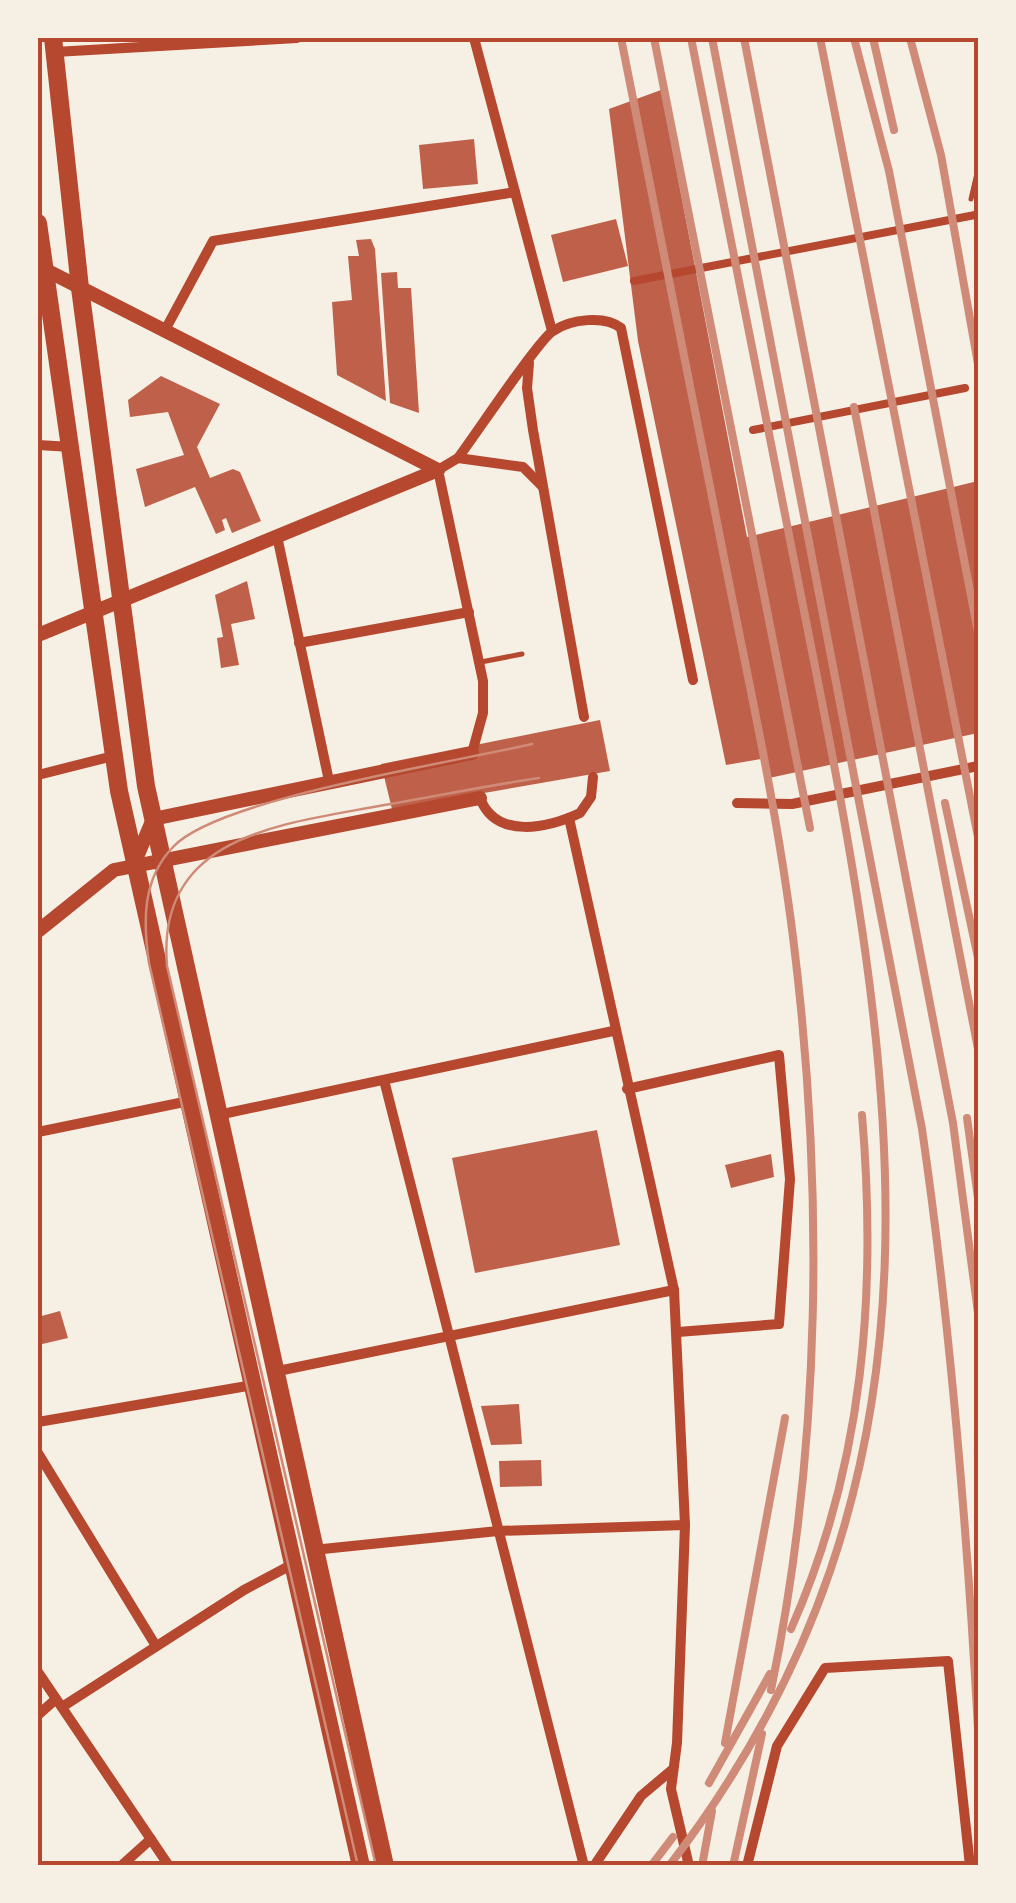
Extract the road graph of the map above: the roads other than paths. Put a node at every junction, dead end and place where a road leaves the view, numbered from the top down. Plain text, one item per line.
1 (283, 38) edge
2 (298, 38) edge
3 (474, 38) edge
4 (54, 45) edge
5 (515, 192) junction
6 (974, 215) dead end
7 (38, 223) edge
8 (41, 268) edge
9 (634, 281) dead end
10 (80, 288) junction
11 (552, 331) junction
12 (164, 332) junction
13 (529, 363) junction
14 (965, 388) dead end
15 (753, 430) dead end
16 (38, 446) edge
17 (71, 447) junction
18 (458, 458) junction
19 (438, 470) junction
20 (542, 486) junction
21 (277, 536) junction
22 (120, 600) junction
23 (94, 612) junction
24 (468, 612) junction
25 (38, 636) edge
26 (299, 643) junction
27 (522, 654) dead end
28 (479, 663) junction
29 (694, 680) dead end
30 (584, 717) dead end
31 (472, 754) joint
32 (112, 756) junction
33 (978, 766) edge
34 (38, 775) edge
35 (594, 776) dead end
36 (329, 781) junction
37 (480, 798) joint
38 (737, 803) dead end
39 (153, 818) junction
40 (569, 818) junction
41 (162, 858) junction
42 (134, 865) junction
43 (38, 931) edge
44 (613, 1031) junction
45 (384, 1080) junction
46 (626, 1088) junction
47 (189, 1101) junction
48 (218, 1116) junction
49 (38, 1132) edge
50 (674, 1290) junction
51 (678, 1332) junction
52 (448, 1335) junction
53 (273, 1372) junction
54 (253, 1385) junction
55 (38, 1422) edge
56 (38, 1453) edge
57 (684, 1525) junction
58 (498, 1531) junction
59 (312, 1550) junction
60 (293, 1564) junction
61 (156, 1646) junction
62 (38, 1672) edge
63 (59, 1702) junction
64 (38, 1715) edge
65 (674, 1768) junction
66 (151, 1839) junction
67 (121, 1866) edge
68 (169, 1866) edge
69 (360, 1866) edge
70 (386, 1866) edge
71 (584, 1866) edge
72 (594, 1866) edge
73 (688, 1866) edge
74 (748, 1866) edge
75 (970, 1866) edge

1 - 2 street
1 - 4 street
3 - 5 street
4 - 10 main road
5 - 11 street
5 - 12 street
6 - 9 street
7 - 8 main road
8 - 10 street
8 - 17 main road
10 - 12 street
10 - 22 main road
11 - 13 street
11 - 29 street
12 - 19 street
13 - 18 street
13 - 20 street
14 - 15 street
16 - 17 street
17 - 23 main road
18 - 19 street
18 - 20 street
19 - 21 street
19 - 24 street
20 - 30 street
21 - 22 street
21 - 26 street
22 - 23 street
22 - 39 main road
23 - 25 street
23 - 32 main road
24 - 26 street
24 - 28 street
26 - 36 street
27 - 28 lane
28 - 31 street
31 - 36 street
32 - 34 street
32 - 42 main road
33 - 38 street
35 - 40 street
36 - 39 street
37 - 40 street
37 - 41 street
39 - 41 main road
39 - 42 street
40 - 44 street
41 - 42 street
41 - 48 main road
42 - 43 street
42 - 47 main road
44 - 45 street
44 - 46 street
45 - 48 street
45 - 52 street
46 - 50 street
46 - 51 street
47 - 49 street
47 - 54 main road
48 - 53 main road
50 - 51 street
50 - 52 street
51 - 57 street
52 - 53 street
52 - 58 street
53 - 59 main road
54 - 55 street
54 - 60 main road
56 - 61 street
57 - 58 street
57 - 65 street
58 - 59 street
58 - 71 street
59 - 70 main road
60 - 61 street
60 - 69 main road
61 - 63 street
62 - 63 street
63 - 64 street
63 - 66 street
65 - 72 street
65 - 73 street
66 - 67 street
66 - 68 street
74 - 75 street

